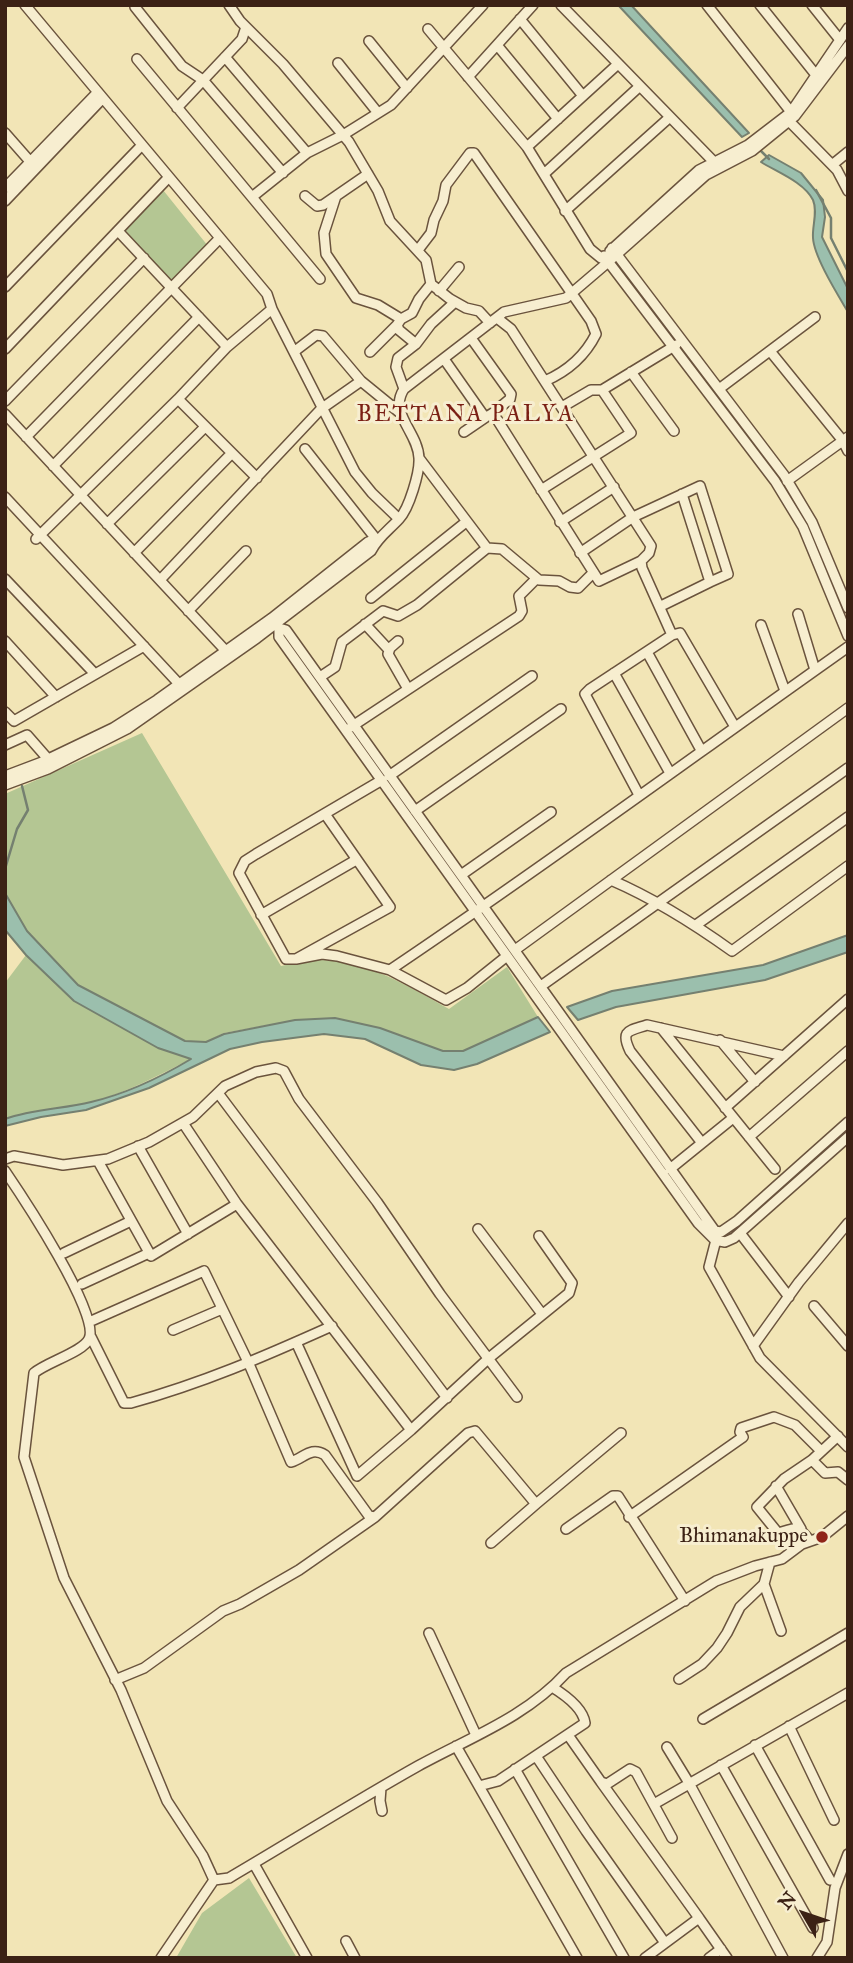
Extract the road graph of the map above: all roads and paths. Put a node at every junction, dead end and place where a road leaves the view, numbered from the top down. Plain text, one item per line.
1 (17, 5) edge
2 (25, 5) edge
3 (229, 5) edge
4 (483, 5) edge
5 (533, 5) edge
6 (561, 5) edge
7 (706, 5) edge
8 (760, 5) edge
9 (811, 5) edge
10 (135, 7) dead end
11 (520, 19) junction
12 (246, 27) junction
13 (848, 28) edge
14 (428, 29) dead end
15 (369, 41) dead end
16 (497, 45) junction
17 (444, 48) junction
18 (845, 48) edge
19 (225, 57) junction
20 (137, 59) dead end
21 (338, 63) dead end
22 (618, 64) junction
23 (468, 77) junction
24 (819, 79) junction
25 (203, 80) junction
26 (640, 86) junction
27 (407, 88) junction
28 (583, 96) junction
29 (98, 97) junction
30 (177, 108) junction
31 (378, 113) junction
32 (670, 117) junction
33 (790, 117) junction
34 (558, 119) junction
35 (5, 133) edge
36 (343, 135) junction
37 (527, 147) junction
38 (140, 148) junction
39 (750, 148) junction
40 (848, 152) edge
41 (307, 153) junction
42 (714, 162) junction
43 (832, 165) junction
44 (33, 166) junction
45 (704, 171) junction
46 (283, 173) junction
47 (368, 174) junction
48 (544, 174) junction
49 (167, 180) junction
50 (5, 188) edge
51 (848, 191) edge
52 (336, 196) junction
53 (251, 197) junction
54 (305, 197) dead end
55 (5, 201) edge
56 (565, 211) junction
57 (118, 231) junction
58 (218, 240) junction
59 (418, 250) junction
60 (614, 251) junction
61 (144, 258) junction
62 (605, 258) junction
63 (459, 267) dead end
64 (320, 279) dead end
65 (171, 286) junction
66 (435, 287) junction
67 (5, 288) edge
68 (571, 295) junction
69 (455, 302) junction
70 (272, 309) junction
71 (199, 317) junction
72 (815, 317) dead end
73 (494, 320) junction
74 (399, 322) junction
75 (471, 338) junction
76 (682, 341) junction
77 (416, 344) junction
78 (227, 346) junction
79 (673, 347) junction
80 (5, 349) edge
81 (295, 351) junction
82 (770, 351) junction
83 (370, 352) dead end
84 (444, 359) junction
85 (631, 372) junction
86 (360, 381) junction
87 (545, 381) junction
88 (404, 389) junction
89 (602, 390) junction
90 (719, 390) junction
91 (178, 400) junction
92 (5, 401) edge
93 (562, 407) junction
94 (321, 409) junction
95 (399, 412) junction
96 (5, 414) edge
97 (489, 415) junction
98 (205, 427) junction
99 (674, 431) dead end
100 (464, 432) dead end
101 (26, 436) junction
102 (845, 439) edge
103 (305, 449) dead end
104 (848, 451) edge
105 (232, 453) junction
106 (595, 457) junction
107 (419, 458) junction
108 (54, 466) junction
109 (257, 478) junction
110 (787, 481) junction
111 (614, 487) junction
112 (541, 490) junction
113 (682, 494) junction
114 (81, 495) junction
115 (5, 497) edge
116 (5, 505) edge
117 (633, 517) junction
118 (399, 519) junction
119 (466, 522) junction
120 (560, 522) junction
121 (107, 524) junction
122 (39, 537) junction
123 (376, 540) junction
124 (487, 548) junction
125 (246, 551) dead end
126 (134, 553) junction
127 (580, 553) junction
128 (642, 561) junction
129 (593, 573) junction
130 (5, 579) edge
131 (536, 579) junction
132 (160, 580) junction
133 (710, 582) junction
134 (371, 598) dead end
135 (661, 606) junction
136 (848, 608) edge
137 (188, 611) junction
138 (798, 614) dead end
139 (276, 623) junction
140 (365, 624) junction
141 (761, 625) dead end
142 (672, 635) junction
143 (848, 636) edge
144 (5, 641) edge
145 (398, 641) dead end
146 (141, 647) junction
147 (848, 647) edge
148 (225, 650) junction
149 (388, 650) junction
150 (647, 652) junction
151 (816, 670) junction
152 (614, 673) junction
153 (95, 674) junction
154 (532, 676) dead end
155 (320, 677) junction
156 (178, 686) junction
157 (408, 689) junction
158 (785, 691) junction
159 (56, 696) junction
160 (848, 708) edge
161 (561, 709) dead end
162 (5, 712) edge
163 (350, 727) junction
164 (735, 727) junction
165 (5, 745) edge
166 (701, 750) junction
167 (48, 759) junction
168 (848, 768) edge
169 (670, 773) junction
170 (5, 776) edge
171 (385, 778) junction
172 (5, 785) edge
173 (639, 795) junction
174 (415, 811) junction
175 (551, 811) dead end
176 (326, 814) junction
177 (848, 817) edge
178 (356, 860) junction
179 (848, 866) edge
180 (461, 875) junction
181 (611, 880) junction
182 (659, 902) junction
183 (480, 910) junction
184 (261, 915) junction
185 (695, 925) junction
186 (511, 953) junction
187 (296, 959) junction
188 (390, 970) junction
189 (541, 986) junction
190 (848, 999) edge
191 (563, 1026) junction
192 (661, 1027) junction
193 (720, 1040) junction
194 (848, 1051) edge
195 (784, 1056) junction
196 (755, 1082) junction
197 (218, 1093) junction
198 (725, 1108) junction
199 (733, 1118) junction
200 (848, 1122) edge
201 (183, 1123) junction
202 (848, 1137) edge
203 (750, 1138) junction
204 (702, 1143) junction
205 (138, 1146) junction
206 (5, 1159) edge
207 (98, 1161) junction
208 (775, 1169) dead end
209 (670, 1170) junction
210 (5, 1171) edge
211 (237, 1204) junction
212 (131, 1221) junction
213 (848, 1223) edge
214 (478, 1229) dead end
215 (740, 1233) junction
216 (188, 1234) junction
217 (539, 1236) dead end
218 (717, 1236) junction
219 (64, 1253) dead end
220 (149, 1253) junction
221 (82, 1284) dead end
222 (789, 1297) junction
223 (814, 1306) dead end
224 (222, 1309) junction
225 (542, 1314) junction
226 (89, 1322) junction
227 (332, 1326) junction
228 (173, 1330) dead end
229 (90, 1337) junction
230 (296, 1342) junction
231 (753, 1346) junction
232 (848, 1346) edge
233 (489, 1358) junction
234 (248, 1364) junction
235 (517, 1397) dead end
236 (447, 1398) junction
237 (411, 1430) junction
238 (621, 1433) dead end
239 (838, 1436) junction
240 (848, 1447) edge
241 (821, 1451) junction
242 (812, 1460) junction
243 (848, 1480) edge
244 (776, 1486) junction
245 (536, 1504) junction
246 (375, 1517) junction
247 (629, 1517) junction
248 (847, 1520) edge
249 (566, 1529) dead end
250 (801, 1529) junction
251 (810, 1541) junction
252 (491, 1543) dead end
253 (770, 1562) junction
254 (764, 1584) junction
255 (684, 1601) junction
256 (781, 1631) dead end
257 (429, 1633) dead end
258 (848, 1633) edge
259 (679, 1679) dead end
260 (116, 1680) junction
261 (552, 1688) junction
262 (848, 1693) edge
263 (704, 1719) dead end
264 (789, 1726) junction
265 (476, 1735) junction
266 (568, 1735) junction
267 (755, 1745) junction
268 (456, 1746) junction
269 (667, 1747) dead end
270 (536, 1756) junction
271 (721, 1765) junction
272 (515, 1769) junction
273 (601, 1782) junction
274 (689, 1783) junction
275 (479, 1786) junction
276 (381, 1788) junction
277 (654, 1804) junction
278 (382, 1811) dead end
279 (834, 1819) dead end
280 (672, 1838) dead end
281 (848, 1854) edge
282 (254, 1864) junction
283 (214, 1880) junction
284 (830, 1880) dead end
285 (699, 1918) junction
286 (813, 1928) dead end
287 (346, 1941) dead end
288 (665, 1943) junction
289 (721, 1948) junction
290 (161, 1958) edge
291 (307, 1958) edge
292 (355, 1958) edge
293 (577, 1958) edge
294 (624, 1958) edge
295 (645, 1958) edge
296 (709, 1958) edge
297 (727, 1958) edge
298 (783, 1958) edge
299 (817, 1958) edge

1 - 29 street
2 - 29 street
3 - 12 street
4 - 17 street
5 - 11 street
6 - 22 street
7 - 33 street
8 - 24 street
9 - 18 street
10 - 25 street
11 - 16 street
11 - 28 street
12 - 19 street
12 - 36 street
13 - 18 street
14 - 17 street
15 - 27 street
16 - 23 street
16 - 34 street
17 - 23 street
17 - 27 street
18 - 24 street
19 - 25 street
19 - 41 street
20 - 30 street
21 - 31 street
22 - 26 street
22 - 28 street
23 - 37 street
24 - 33 street
25 - 30 street
25 - 46 street
26 - 32 street
26 - 48 street
27 - 31 street
28 - 34 street
29 - 38 street
29 - 44 street
30 - 53 street
31 - 36 street
32 - 42 street
32 - 56 street
33 - 39 street
33 - 43 street
34 - 37 street
35 - 44 street
36 - 41 street
36 - 47 street
37 - 48 street
38 - 49 street
38 - 67 street
39 - 42 street
39 - 45 street
40 - 43 street
41 - 46 street
42 - 45 street
43 - 51 street
44 - 50 street
44 - 55 street
45 - 60 street
46 - 53 street
47 - 52 street
47 - 59 street
48 - 56 street
49 - 57 street
49 - 58 street
52 - 54 street
52 - 74 street
53 - 64 street
56 - 62 street
57 - 61 street
57 - 80 street
58 - 65 street
58 - 70 street
58 - 70 street
59 - 66 street
59 - 68 street
60 - 62 street
60 - 76 street
61 - 65 street
61 - 92 street
62 - 68 street
62 - 79 street
63 - 66 street
65 - 71 street
65 - 101 street
66 - 69 street
66 - 74 street
68 - 73 street
68 - 87 street
69 - 73 street
69 - 77 street
70 - 78 street
70 - 81 street
71 - 78 street
71 - 108 street
72 - 82 street
73 - 75 street
73 - 87 street
74 - 77 street
74 - 83 street
75 - 84 street
75 - 97 street
76 - 79 street
76 - 90 street
77 - 88 street
78 - 91 street
79 - 85 street
79 - 143 street
81 - 86 street
81 - 94 street
82 - 90 street
82 - 102 street
84 - 88 street
84 - 97 street
85 - 89 street
85 - 99 street
86 - 94 street
86 - 95 street
87 - 93 street
88 - 95 street
89 - 93 street
89 - 106 street
90 - 110 street
91 - 98 street
91 - 114 street
93 - 106 street
94 - 109 street
94 - 118 street
95 - 107 street
96 - 101 street
97 - 100 street
97 - 112 street
98 - 105 street
98 - 121 street
101 - 108 street
102 - 104 street
102 - 110 street
103 - 123 street
105 - 109 street
105 - 126 street
106 - 111 street
106 - 112 street
107 - 118 street
107 - 119 street
108 - 114 street
109 - 132 street
110 - 136 street
111 - 117 street
111 - 120 street
112 - 120 street
113 - 117 street
113 - 133 street
113 - 133 street
114 - 121 street
114 - 122 street
115 - 122 street
116 - 122 street
117 - 127 street
117 - 128 street
118 - 123 street
119 - 124 street
119 - 134 street
120 - 127 street
121 - 126 street
122 - 146 street
123 - 139 street
124 - 131 street
124 - 140 street
125 - 137 street
126 - 132 street
127 - 129 street
128 - 129 street
128 - 135 street
129 - 131 street
130 - 153 street
131 - 157 street
132 - 137 street
133 - 135 street
135 - 142 street
137 - 148 street
138 - 151 street
139 - 148 street
139 - 155 street
139 - 163 street
139 - 172 street
140 - 149 street
140 - 155 street
141 - 158 street
142 - 150 street
142 - 164 street
144 - 159 street
145 - 149 street
146 - 153 street
146 - 156 street
147 - 151 street
148 - 156 street
149 - 157 street
150 - 152 street
150 - 166 street
151 - 158 street
152 - 169 street
152 - 173 street
153 - 159 street
154 - 171 street
155 - 163 street
156 - 167 street
157 - 163 street
158 - 164 street
159 - 162 street
160 - 181 street
161 - 174 street
163 - 171 street
164 - 166 street
165 - 167 street
166 - 169 street
167 - 170 street
168 - 182 street
169 - 173 street
171 - 174 street
171 - 176 street
171 - 183 street
173 - 183 street
174 - 180 street
175 - 180 street
176 - 178 street
176 - 184 street
177 - 185 street
178 - 184 street
178 - 187 street
179 - 185 street
180 - 183 street
181 - 182 street
181 - 186 street
182 - 185 street
182 - 189 street
183 - 186 street
183 - 188 street
184 - 187 street
186 - 188 street
186 - 189 street
186 - 191 street
187 - 188 street
189 - 191 street
190 - 195 street
191 - 209 street
191 - 218 street
192 - 193 street
192 - 198 street
192 - 204 street
193 - 195 street
193 - 196 street
194 - 203 street
195 - 196 street
196 - 198 street
197 - 201 street
197 - 233 street
197 - 236 street
198 - 199 street
199 - 203 street
199 - 204 street
200 - 218 street
201 - 205 street
201 - 211 street
202 - 215 street
203 - 208 street
204 - 209 street
205 - 207 street
205 - 216 street
206 - 207 street
207 - 212 street
209 - 218 street
210 - 226 street
211 - 216 street
211 - 227 street
212 - 219 street
212 - 220 street
213 - 222 street
214 - 225 street
215 - 218 street
215 - 222 street
216 - 220 street
217 - 225 street
218 - 231 street
220 - 221 street
222 - 231 street
223 - 232 street
224 - 226 street
224 - 228 street
224 - 234 street
225 - 233 street
226 - 229 street
227 - 230 street
227 - 237 street
229 - 234 street
229 - 260 street
230 - 234 street
230 - 237 street
231 - 239 street
233 - 235 street
233 - 236 street
234 - 246 street
236 - 237 street
238 - 245 street
239 - 240 street
239 - 241 street
241 - 242 street
241 - 247 street
242 - 243 street
242 - 244 street
244 - 250 street
244 - 250 street
245 - 246 street
245 - 252 street
246 - 260 street
247 - 249 street
247 - 255 street
248 - 251 street
250 - 251 street
251 - 253 street
253 - 254 street
253 - 255 street
254 - 256 street
254 - 259 street
255 - 261 street
257 - 265 street
258 - 263 street
260 - 283 street
261 - 265 street
261 - 266 street
262 - 264 street
264 - 267 street
264 - 279 street
265 - 268 street
266 - 270 street
266 - 273 street
267 - 271 street
267 - 284 street
268 - 275 street
268 - 276 street
269 - 274 street
270 - 272 street
270 - 288 street
271 - 274 street
271 - 286 street
272 - 275 street
272 - 294 street
273 - 277 street
273 - 285 street
274 - 277 street
274 - 298 street
275 - 293 street
276 - 278 street
276 - 282 street
277 - 280 street
281 - 299 street
282 - 283 street
282 - 291 street
283 - 290 street
285 - 288 street
285 - 289 street
287 - 292 street
288 - 295 street
289 - 296 street
289 - 297 street

